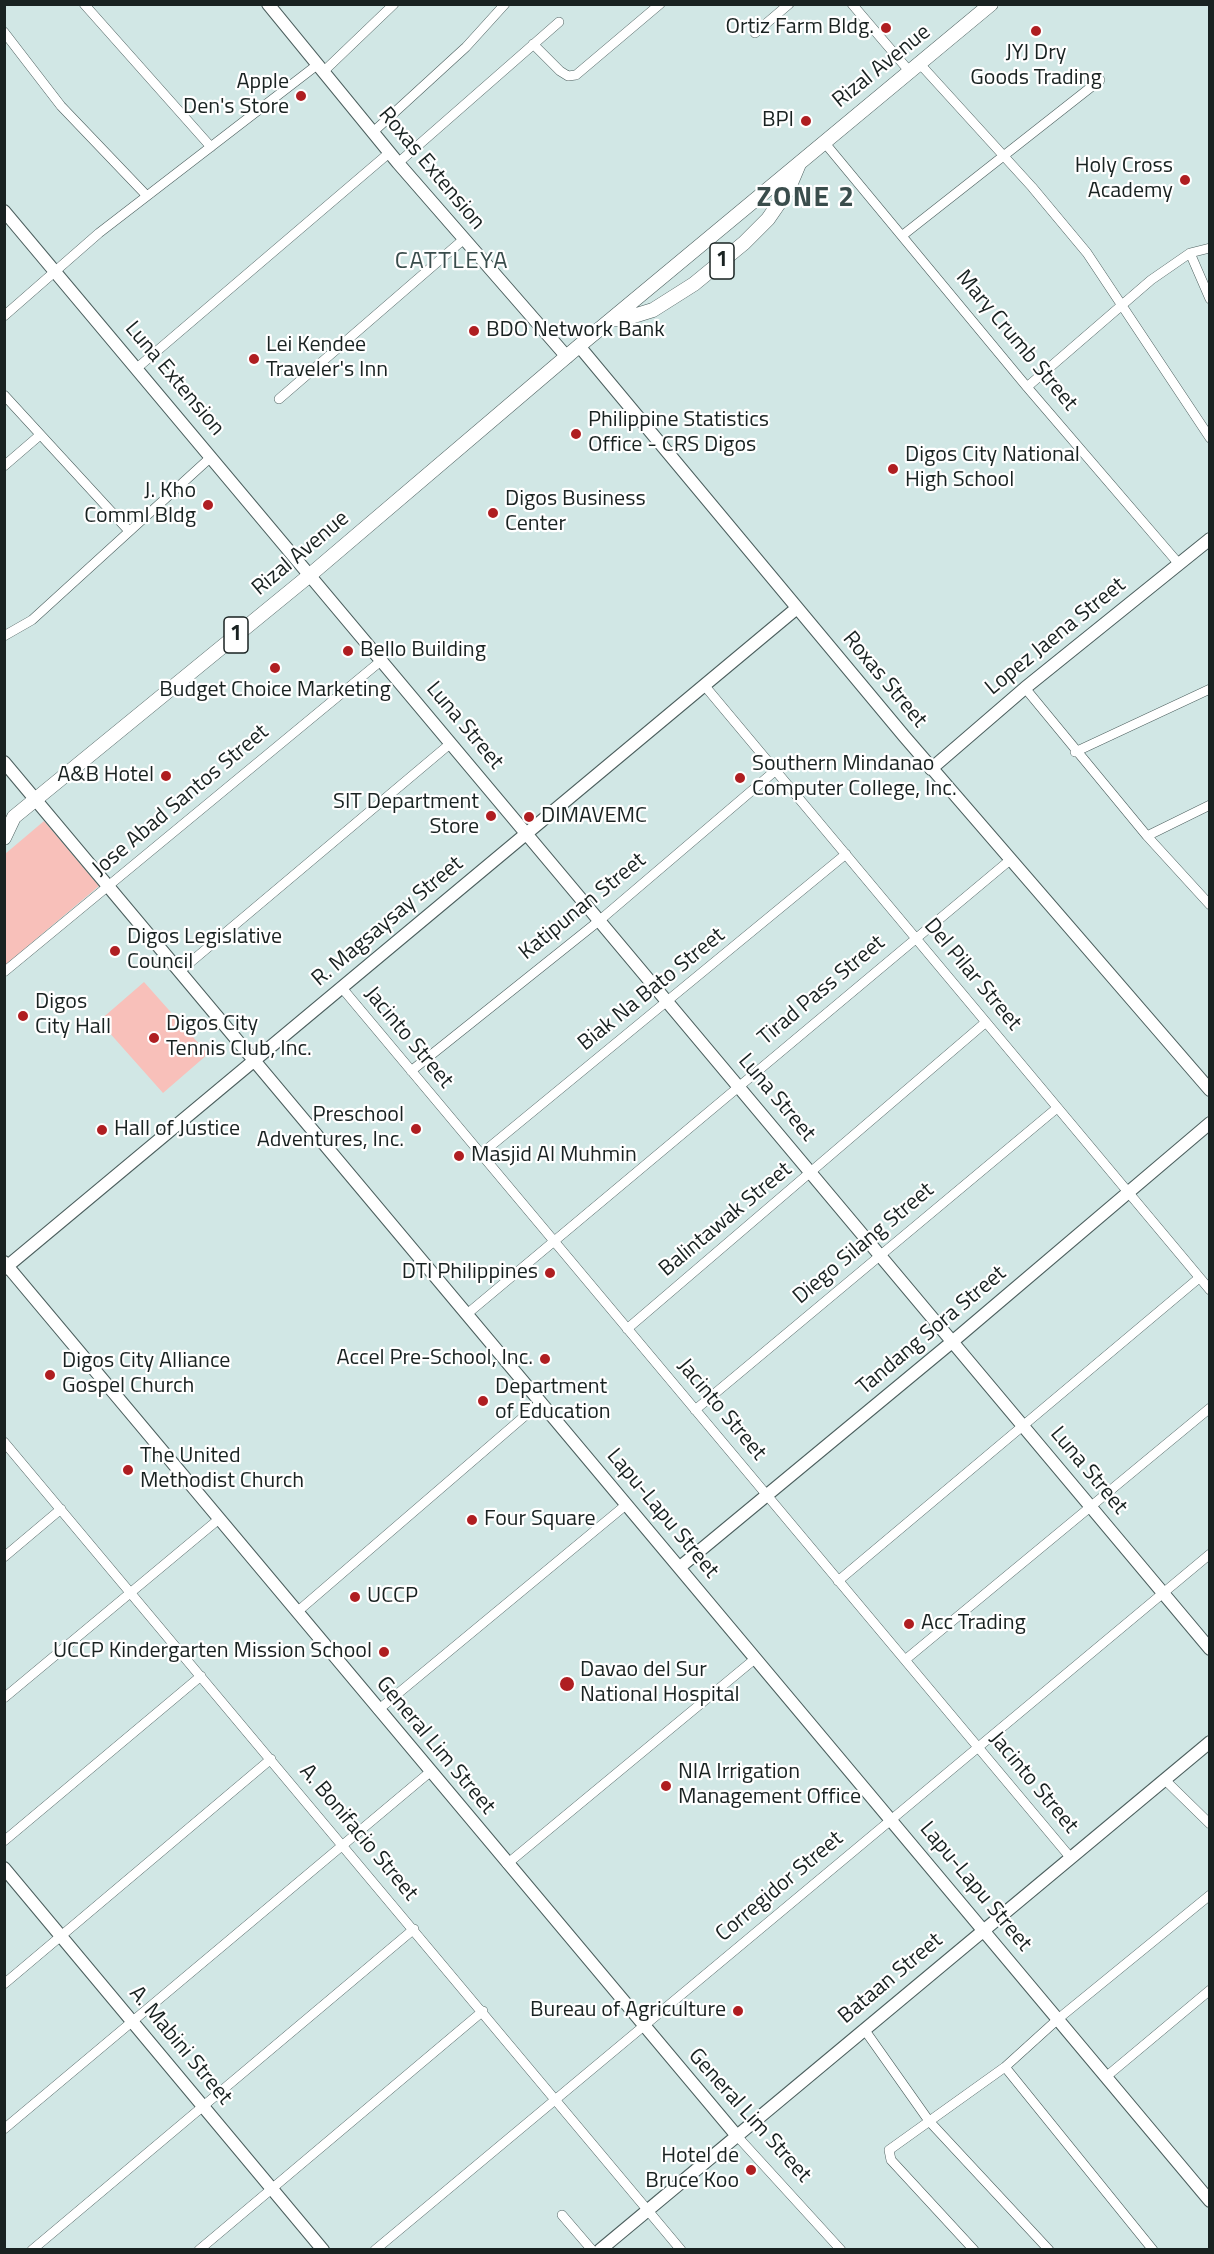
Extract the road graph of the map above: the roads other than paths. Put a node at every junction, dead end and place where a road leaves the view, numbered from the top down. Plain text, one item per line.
1 (84, 4) edge
2 (268, 4) edge
3 (394, 4) edge
4 (505, 4) edge
5 (660, 4) edge
6 (789, 4) edge
7 (852, 4) edge
8 (991, 4) edge
9 (559, 22) dead end
10 (4, 32) edge
11 (755, 33) dead end
12 (532, 44) junction
13 (320, 68) junction
14 (915, 68) junction
15 (1100, 80) dead end
16 (372, 133) junction
17 (824, 142) junction
18 (211, 147) junction
19 (1004, 156) junction
20 (394, 158) junction
21 (800, 162) junction
22 (147, 196) junction
23 (4, 211) edge
24 (903, 235) junction
25 (464, 239) junction
26 (1209, 248) edge
27 (1190, 253) junction
28 (55, 270) junction
29 (1209, 299) edge
30 (1121, 303) junction
31 (4, 316) edge
32 (612, 319) junction
33 (579, 346) junction
34 (567, 357) junction
35 (137, 368) junction
36 (1027, 387) junction
37 (4, 395) edge
38 (279, 399) dead end
39 (40, 435) junction
40 (1209, 438) edge
41 (211, 457) junction
42 (4, 466) edge
43 (129, 531) junction
44 (1209, 539) edge
45 (1179, 564) junction
46 (310, 574) junction
47 (797, 608) junction
48 (4, 636) edge
49 (382, 660) junction
50 (704, 685) junction
51 (1025, 688) junction
52 (1209, 689) edge
53 (451, 743) junction
54 (1075, 752) junction
55 (4, 762) edge
56 (932, 769) junction
57 (776, 770) junction
58 (36, 800) junction
59 (1209, 805) edge
60 (9, 817) edge
61 (527, 834) junction
62 (1147, 836) junction
63 (4, 838) edge
64 (846, 854) junction
65 (1010, 860) junction
66 (108, 886) junction
67 (1209, 905) edge
68 (600, 920) junction
69 (916, 938) junction
70 (180, 971) junction
71 (4, 972) edge
72 (342, 988) junction
73 (668, 1002) junction
74 (986, 1022) junction
75 (255, 1060) junction
76 (411, 1071) junction
77 (739, 1086) junction
78 (1209, 1090) edge
79 (1057, 1108) junction
80 (1209, 1124) edge
81 (480, 1154) junction
82 (811, 1173) junction
83 (1127, 1192) junction
84 (554, 1241) junction
85 (881, 1256) junction
86 (6, 1266) edge
87 (1199, 1278) junction
88 (1209, 1290) edge
89 (467, 1314) junction
90 (627, 1329) junction
91 (952, 1342) junction
92 (541, 1401) junction
93 (1209, 1408) edge
94 (695, 1410) junction
95 (1022, 1425) junction
96 (4, 1442) edge
97 (767, 1496) junction
98 (627, 1504) junction
99 (1091, 1508) junction
100 (61, 1509) junction
101 (219, 1519) junction
102 (1209, 1554) edge
103 (4, 1557) edge
104 (680, 1568) junction
105 (838, 1581) junction
106 (131, 1593) junction
107 (1162, 1593) junction
108 (297, 1612) junction
109 (1209, 1649) edge
110 (756, 1658) junction
111 (905, 1660) junction
112 (201, 1676) junction
113 (4, 1698) edge
114 (378, 1710) junction
115 (1209, 1742) edge
116 (977, 1747) junction
117 (271, 1759) junction
118 (430, 1772) junction
119 (1164, 1779) junction
120 (891, 1819) junction
121 (1209, 1824) edge
122 (4, 1841) edge
123 (343, 1845) junction
124 (1070, 1857) junction
125 (507, 1864) junction
126 (4, 1869) edge
127 (1209, 1895) edge
128 (414, 1929) junction
129 (983, 1930) junction
130 (61, 1936) junction
131 (4, 1984) edge
132 (1209, 1990) edge
133 (483, 2012) junction
134 (1058, 2019) junction
135 (132, 2021) junction
136 (643, 2026) junction
137 (864, 2029) junction
138 (1005, 2067) junction
139 (1107, 2076) junction
140 (556, 2099) junction
141 (203, 2106) junction
142 (929, 2121) junction
143 (4, 2129) edge
144 (736, 2136) junction
145 (272, 2188) junction
146 (1207, 2192) edge
147 (647, 2209) junction
148 (562, 2215) dead end
149 (32, 2250) edge
150 (199, 2250) edge
151 (323, 2250) edge
152 (375, 2250) edge
153 (592, 2250) edge
154 (600, 2250) edge
155 (681, 2250) edge
156 (841, 2250) edge
157 (974, 2250) edge
158 (1049, 2250) edge
159 (1154, 2250) edge

1 - 18 street
2 - 13 street, Roxas Extension
3 - 13 street
4 - 16 street
5 - 12 street
6 - 11 street
7 - 14 street
8 - 14 main road, Rizal Avenue / 1
9 - 12 street
10 - 22 street
12 - 20 street
13 - 16 street, Roxas Extension
13 - 18 street
14 - 17 main road, Rizal Avenue / 1
14 - 19 street
15 - 19 street
16 - 20 street, Roxas Extension
17 - 21 main road, Rizal Avenue / 1
17 - 24 street, Mary Crumb Street
18 - 22 street
19 - 24 street
19 - 30 street
20 - 25 street, Roxas Extension
20 - 35 street
21 - 32 main road, Rizal Avenue / 1
21 - 32 main road, Rizal Avenue / 1
22 - 28 street
23 - 28 street, Luna Extension
24 - 36 street, Mary Crumb Street
25 - 34 street, Roxas Extension
25 - 38 street
26 - 27 street
27 - 29 street
27 - 30 street
28 - 31 street
28 - 35 street, Luna Extension
30 - 36 street
30 - 40 street
32 - 33 main road, Rizal Avenue / 1
33 - 34 main road, Rizal Avenue / 1
33 - 47 street, Roxas Street
34 - 46 main road, Rizal Avenue / 1
35 - 41 street, Luna Extension
36 - 45 street, Mary Crumb Street
37 - 39 street
39 - 42 street
39 - 43 street
41 - 43 street
41 - 46 street, Luna Extension
43 - 48 street
44 - 45 street, Lopez Jaena Street
45 - 51 street, Lopez Jaena Street
46 - 49 street, Luna Street
46 - 58 main road, Rizal Avenue / 1
47 - 50 street, R. Magsaysay Street
47 - 56 street, Roxas Street
49 - 53 street, Luna Street
49 - 66 street, Jose Abad Santos Street
50 - 57 street, Del Pilar Street
50 - 61 street, R. Magsaysay Street
51 - 54 street
51 - 56 street, Lopez Jaena Street
52 - 54 street
53 - 61 street, Luna Street
53 - 70 street
54 - 62 street
55 - 58 street, Lapu-Lapu Street
56 - 65 street, Roxas Street
57 - 64 street, Del Pilar Street
57 - 68 street, Katipunan Street
58 - 60 main road, Rizal Avenue / 1
58 - 66 street, Lapu-Lapu Street
59 - 62 street
60 - 63 main road, Rizal Avenue / 1
61 - 68 street, Luna Street
61 - 72 street, R. Magsaysay Street
62 - 67 street
64 - 69 street, Del Pilar Street
64 - 73 street, Biak Na Bato Street
65 - 69 street, Tirad Pass Street
65 - 78 street, Roxas Street
66 - 70 street, Lapu-Lapu Street
66 - 71 street, Jose Abad Santos Street
68 - 73 street, Luna Street
68 - 76 street, Katipunan Street
69 - 74 street, Del Pilar Street
69 - 77 street, Tirad Pass Street
70 - 75 street, Lapu-Lapu Street
72 - 75 street, R. Magsaysay Street
72 - 76 street, Jacinto Street
73 - 77 street, Luna Street
73 - 81 street, Biak Na Bato Street
74 - 79 street, Del Pilar Street
74 - 82 street, Balintawak Street
75 - 86 street, R. Magsaysay Street
75 - 89 street, Lapu-Lapu Street
76 - 81 street, Jacinto Street
77 - 82 street, Luna Street
77 - 84 street, Tirad Pass Street
79 - 83 street, Del Pilar Street
79 - 85 street, Diego Silang Street
80 - 83 street, Tandang Sora Street
81 - 84 street, Jacinto Street
82 - 85 street, Luna Street
82 - 90 street, Balintawak Street
83 - 87 street, Del Pilar Street
83 - 91 street, Tandang Sora Street
84 - 89 street, Tirad Pass Street
84 - 90 street, Jacinto Street
85 - 91 street, Luna Street
85 - 94 street, Diego Silang Street
86 - 101 street, General Lim Street
87 - 88 street, Del Pilar Street
87 - 95 street
89 - 92 street, Lapu-Lapu Street
90 - 94 street, Jacinto Street
91 - 95 street, Luna Street
91 - 97 street, Tandang Sora Street
92 - 98 street, Lapu-Lapu Street
92 - 108 street
93 - 99 street
94 - 97 street, Jacinto Street
95 - 99 street, Luna Street
95 - 105 street
96 - 100 street, A. Bonifacio Street
97 - 104 street, Tandang Sora Street
97 - 105 street, Jacinto Street
98 - 104 street, Lapu-Lapu Street
98 - 114 street
99 - 107 street, Luna Street
99 - 111 street
100 - 103 street
100 - 106 street, A. Bonifacio Street
101 - 106 street
101 - 108 street, General Lim Street
102 - 107 street, Corregidor Street
104 - 110 street, Lapu-Lapu Street
105 - 111 street, Jacinto Street
106 - 112 street, A. Bonifacio Street
106 - 113 street
107 - 109 street, Luna Street
107 - 116 street, Corregidor Street
108 - 114 street, General Lim Street
110 - 120 street, Lapu-Lapu Street
110 - 125 street
111 - 116 street, Jacinto Street
112 - 117 street, A. Bonifacio Street
112 - 122 street
114 - 118 street, General Lim Street
115 - 119 street, Bataan Street
116 - 120 street, Corregidor Street
116 - 124 street, Jacinto Street
117 - 123 street, A. Bonifacio Street
117 - 130 street
118 - 123 street
118 - 125 street, General Lim Street
119 - 121 street
119 - 124 street, Bataan Street
120 - 129 street, Lapu-Lapu Street
120 - 136 street, Corregidor Street
123 - 128 street, A. Bonifacio Street
123 - 135 street
124 - 129 street, Bataan Street
125 - 136 street, General Lim Street
126 - 130 street, A. Mabini Street
127 - 134 street
128 - 133 street, A. Bonifacio Street
128 - 141 street
129 - 134 street, Lapu-Lapu Street
129 - 137 street, Bataan Street
130 - 131 street
130 - 135 street, A. Mabini Street
132 - 139 street
133 - 140 street, A. Bonifacio Street
133 - 145 street
134 - 138 street
134 - 139 street, Lapu-Lapu Street
135 - 141 street, A. Mabini Street
135 - 143 street
136 - 140 street, Corregidor Street
136 - 144 street, General Lim Street
137 - 142 street
137 - 144 street, Bataan Street
138 - 142 street
138 - 159 street
139 - 146 street, Lapu-Lapu Street
140 - 147 street, A. Bonifacio Street
140 - 152 street, Corregidor Street
141 - 145 street, A. Mabini Street
141 - 149 street
142 - 157 street
142 - 158 street
144 - 147 street, Bataan Street
144 - 156 street, General Lim Street
145 - 150 street
145 - 151 street, A. Mabini Street
147 - 154 street, Bataan Street
147 - 155 street, A. Bonifacio Street
148 - 153 street

